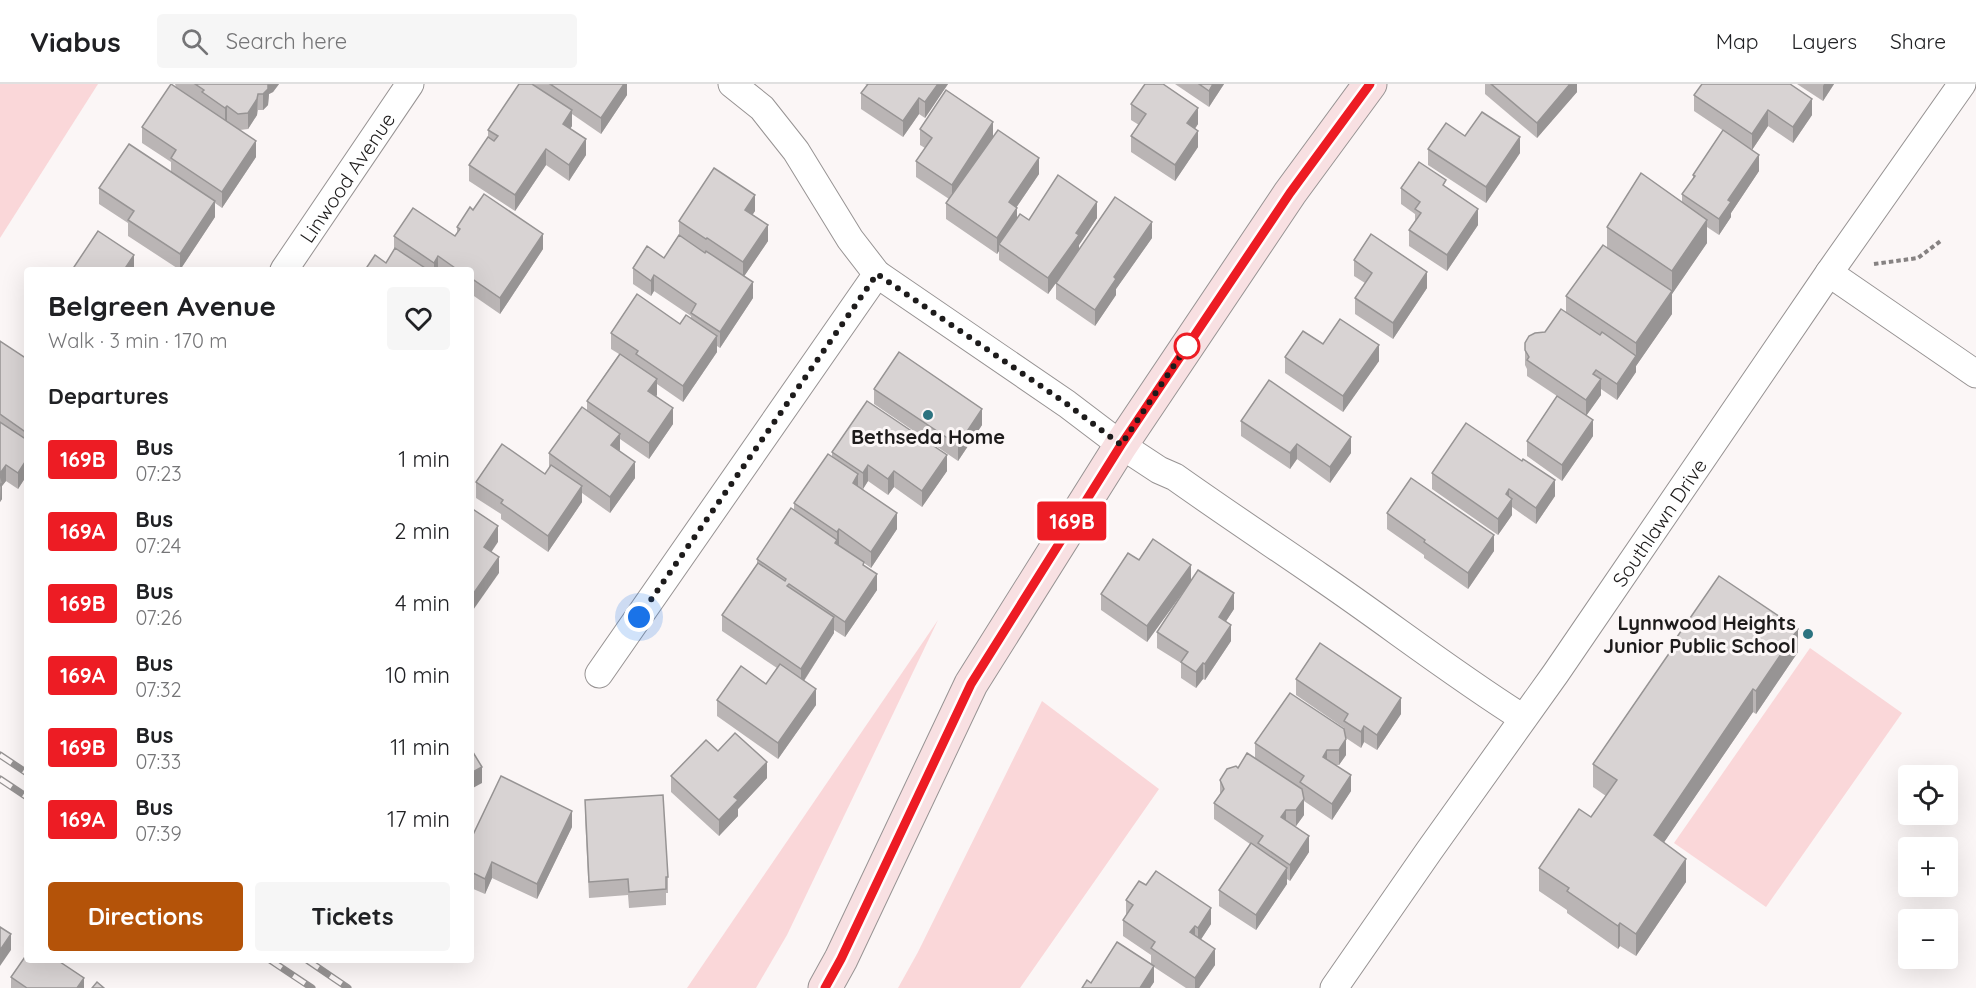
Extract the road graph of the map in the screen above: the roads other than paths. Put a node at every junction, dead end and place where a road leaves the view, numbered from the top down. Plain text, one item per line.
1 (410, 84) edge
2 (732, 84) edge
3 (1370, 84) edge
4 (1962, 84) edge
5 (286, 267) edge
6 (1829, 273) junction
7 (877, 274) junction
8 (1976, 374) edge
9 (1121, 445) junction
10 (599, 674) dead end
11 (1523, 718) junction
12 (825, 988) edge
13 (1334, 988) edge

1 - 5 street, Linwood Avenue
2 - 7 street
3 - 9 street
4 - 6 street, Southlawn Drive
6 - 8 street
6 - 11 street, Southlawn Drive
7 - 9 street
7 - 10 street
9 - 11 street
9 - 12 street
11 - 13 street, Southlawn Drive

